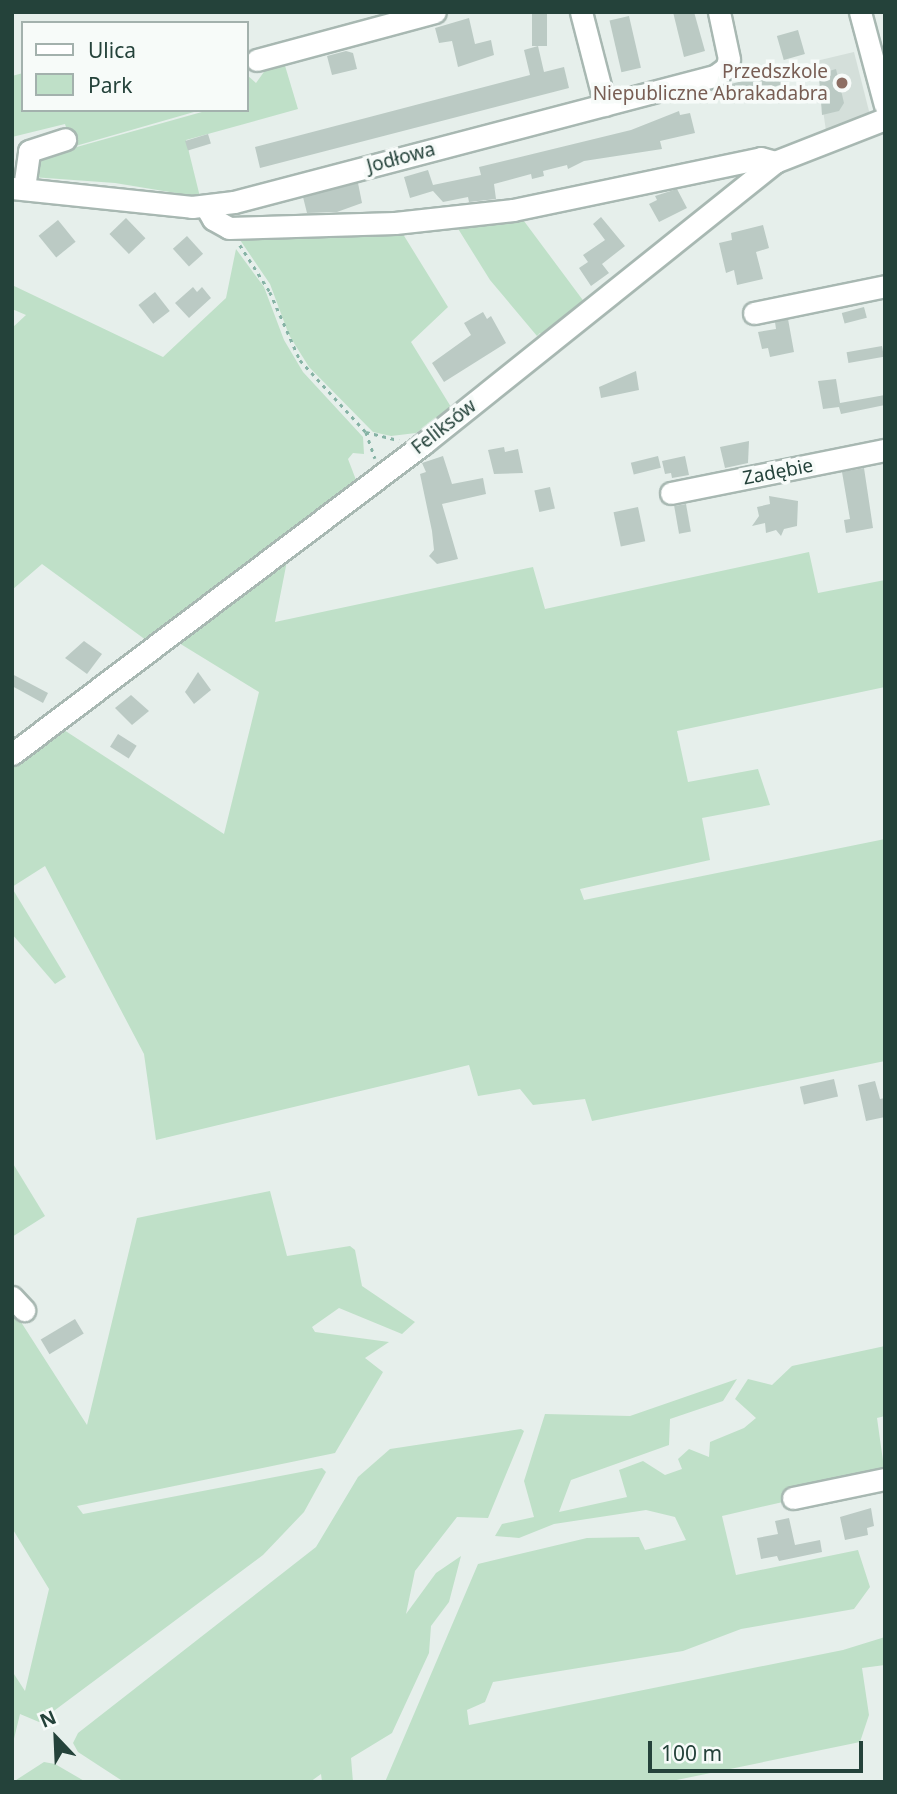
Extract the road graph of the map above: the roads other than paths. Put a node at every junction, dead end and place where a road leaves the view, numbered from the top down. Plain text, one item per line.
1 (435, 12) edge
2 (581, 12) edge
3 (719, 12) edge
4 (860, 12) edge
5 (257, 60) dead end
6 (884, 97) edge
7 (604, 105) junction
8 (885, 119) edge
9 (65, 139) dead end
10 (775, 162) junction
11 (18, 188) edge
12 (206, 207) junction
13 (885, 286) edge
14 (754, 313) dead end
15 (885, 450) edge
16 (671, 493) dead end
17 (12, 754) edge
18 (885, 1479) edge
19 (793, 1498) dead end

1 - 5 street
2 - 7 street
3 - 7 street, Jodłowa
4 - 6 street
7 - 12 street, Jodłowa
8 - 10 street, Feliksów
9 - 11 street
10 - 12 street
10 - 17 street, Feliksów
11 - 12 street, Jodłowa
13 - 14 street
15 - 16 street, Zadębie
18 - 19 street

